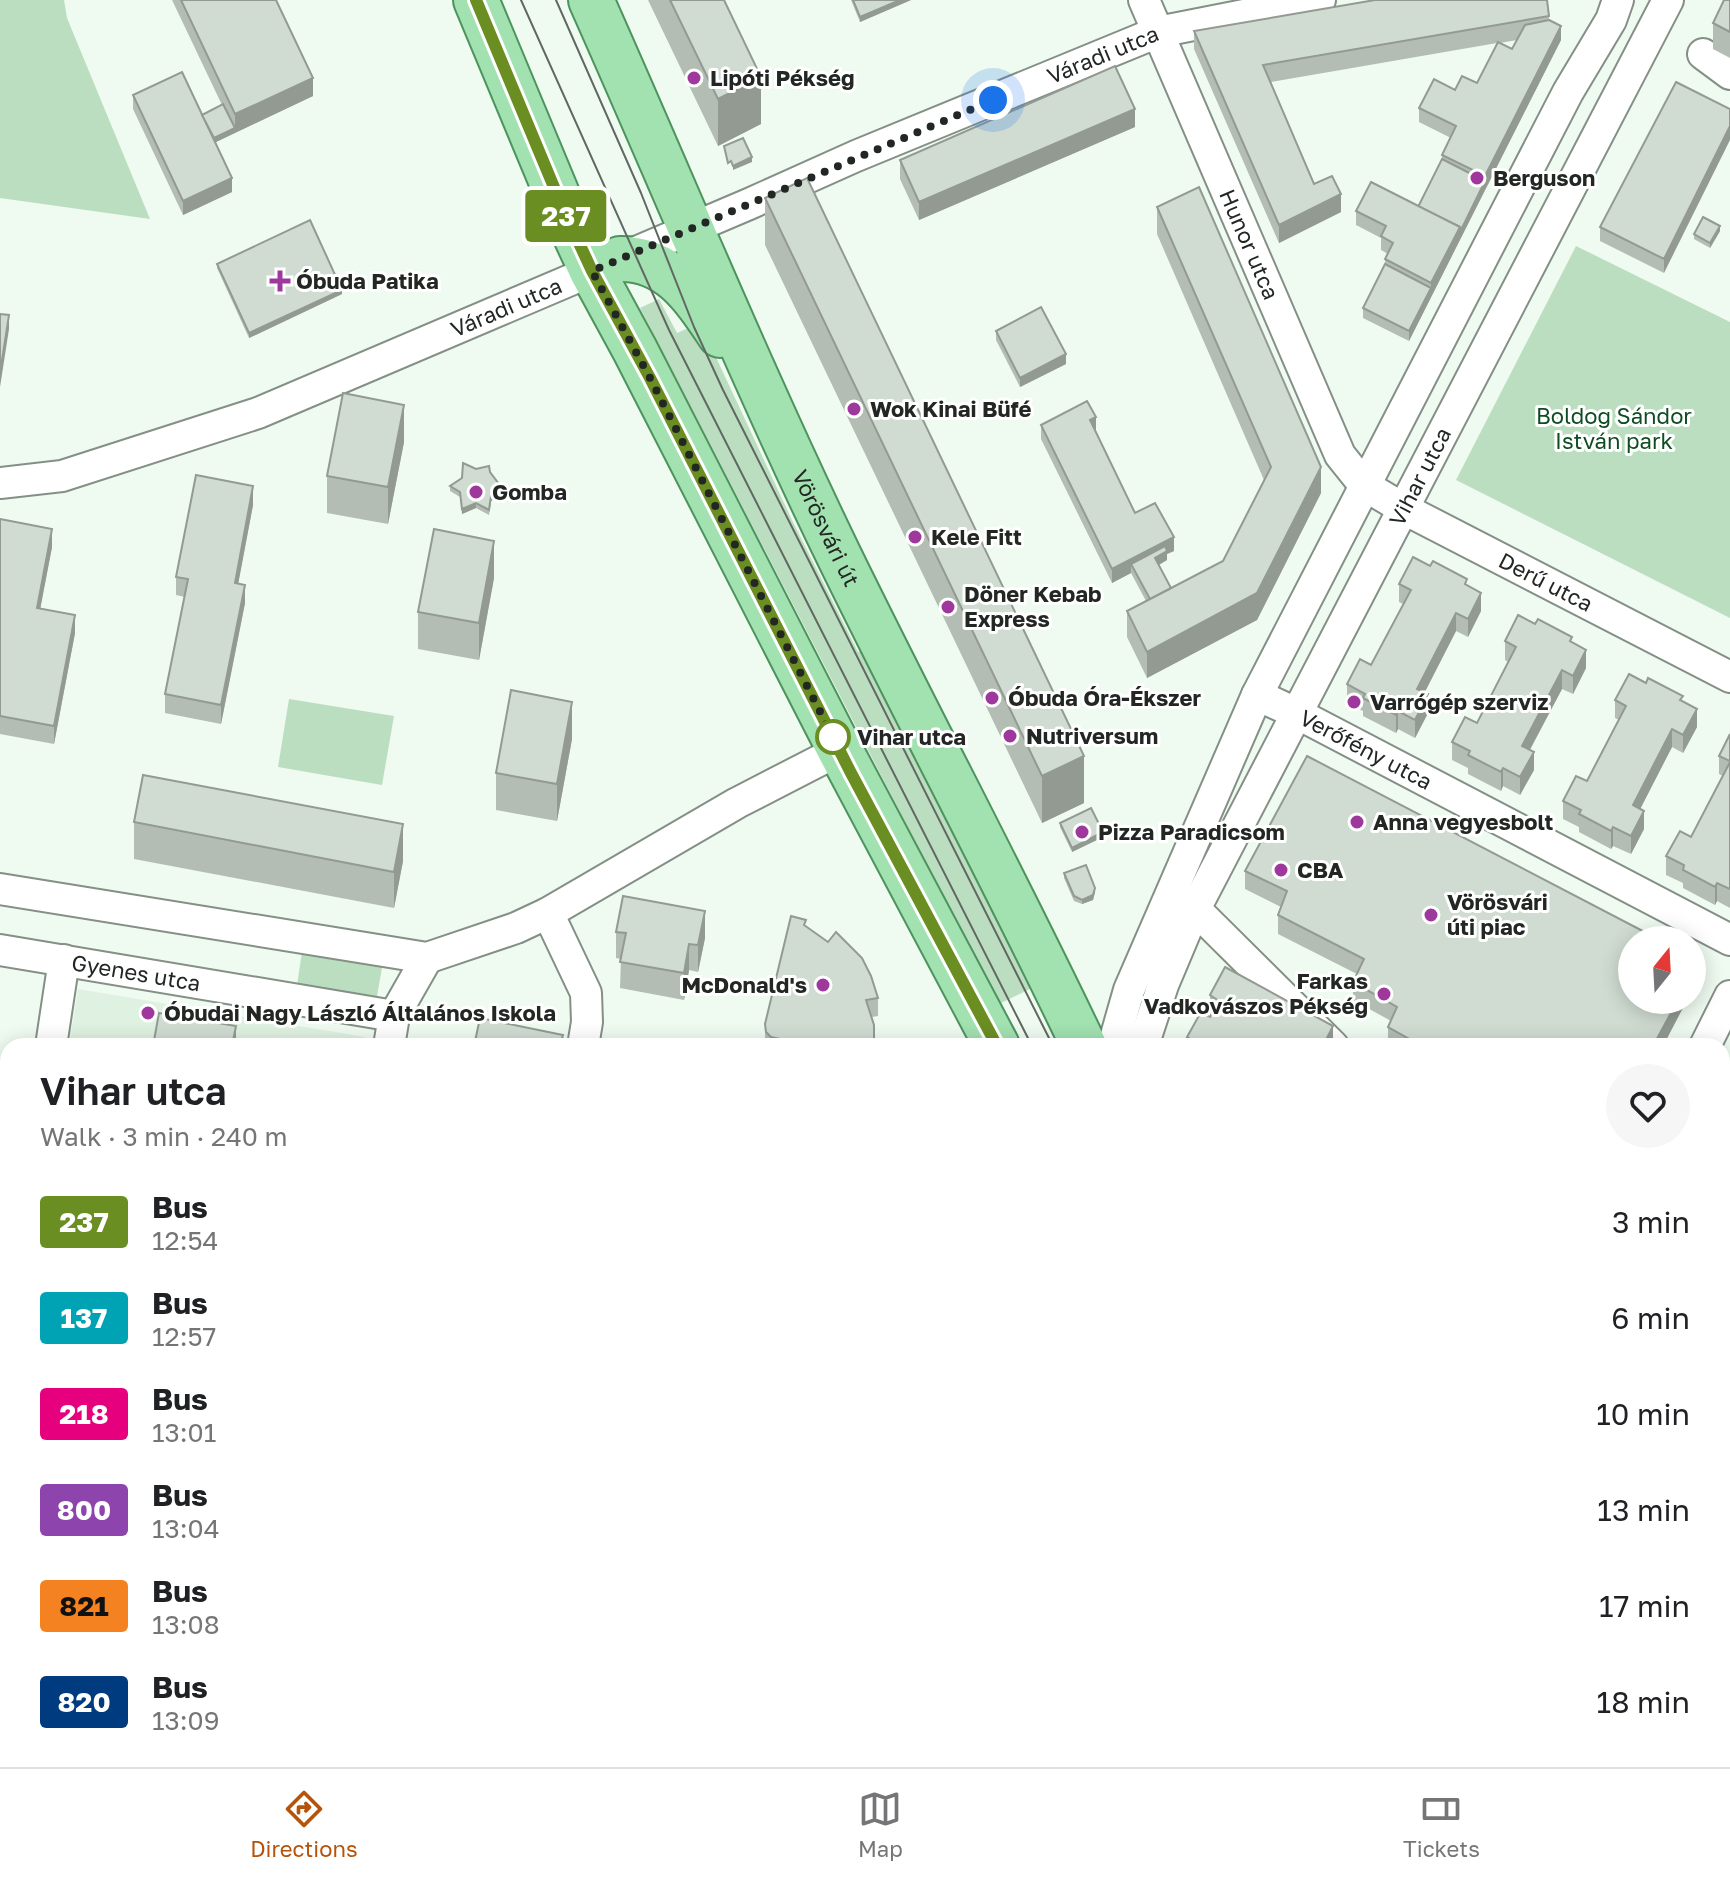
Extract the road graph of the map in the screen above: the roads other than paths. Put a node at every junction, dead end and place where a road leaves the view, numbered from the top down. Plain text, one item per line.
1 (476, 0) edge
2 (591, 0) edge
3 (1144, 0) edge
4 (1320, 0) edge
5 (1618, 0) edge
6 (1668, 0) edge
7 (1158, 32) junction
8 (1703, 54) dead end
9 (1730, 74) edge
10 (692, 228) junction
11 (606, 265) junction
12 (769, 406) junction
13 (0, 483) edge
14 (1364, 485) junction
15 (1404, 509) junction
16 (1730, 677) edge
17 (1257, 695) junction
18 (1298, 714) junction
19 (840, 750) junction
20 (0, 889) edge
21 (1195, 909) junction
22 (548, 913) junction
23 (1730, 940) edge
24 (0, 950) edge
25 (427, 958) junction
26 (64, 960) junction
27 (1730, 996) edge
28 (394, 1016) junction
29 (52, 1038) edge
30 (390, 1038) edge
31 (584, 1038) edge
32 (993, 1038) edge
33 (1080, 1038) edge
34 (1115, 1038) edge
35 (1146, 1038) edge
36 (1325, 1038) edge
37 (1709, 1038) edge

1 - 11 main road
2 - 10 main road, Vörösvári út
3 - 7 street, Hunor utca
4 - 7 street, Váradi utca
5 - 14 street
6 - 15 street, Vihar utca
7 - 10 street, Váradi utca
7 - 14 street, Hunor utca
8 - 9 street
10 - 11 street, Váradi utca
10 - 12 main road, Vörösvári út
11 - 12 main road
11 - 13 street, Váradi utca
11 - 19 main road
12 - 33 main road, Vörösvári út
14 - 15 street, Derű utca
14 - 17 street
15 - 16 street, Derű utca
15 - 18 street, Vihar utca
17 - 18 street, Verőfény utca
17 - 34 street
18 - 21 street, Vihar utca
18 - 23 street, Verőfény utca
19 - 22 street
19 - 32 main road
20 - 25 street
21 - 35 street, Vihar utca
21 - 36 street
22 - 25 street
22 - 31 street
24 - 26 street, Gyenes utca
25 - 28 street
26 - 28 street, Gyenes utca
26 - 29 street
27 - 37 street
28 - 30 street

